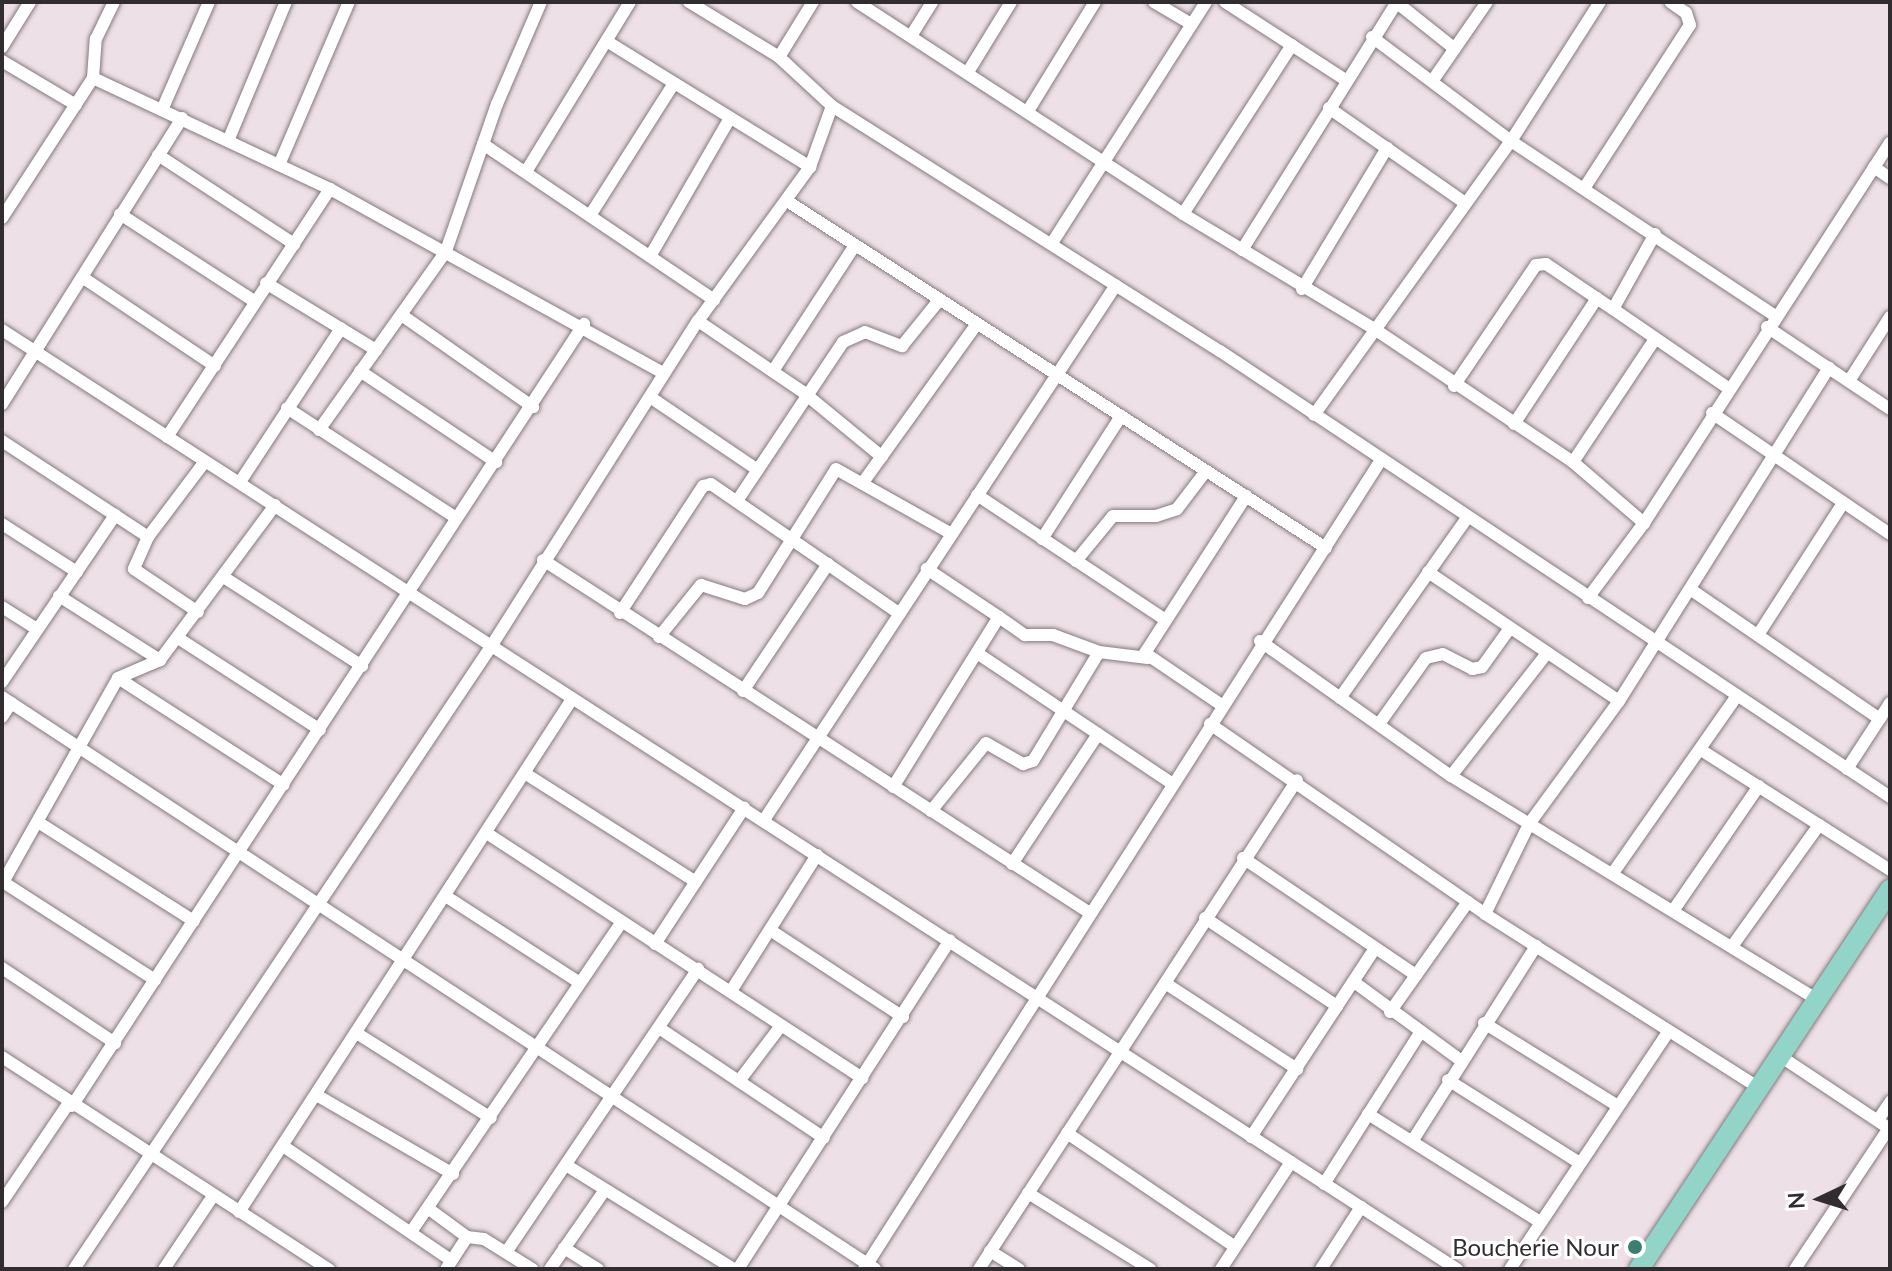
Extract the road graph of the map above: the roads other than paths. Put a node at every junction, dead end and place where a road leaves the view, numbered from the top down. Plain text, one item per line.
1 (30, 2) edge
2 (114, 2) edge
3 (209, 2) edge
4 (286, 2) edge
5 (349, 2) edge
6 (541, 2) edge
7 (630, 2) edge
8 (813, 2) edge
9 (857, 2) edge
10 (932, 2) edge
11 (1011, 2) edge
12 (1095, 2) edge
13 (1154, 2) edge
14 (1206, 2) edge
15 (1225, 2) edge
16 (1396, 2) edge
17 (1487, 2) edge
18 (1600, 2) edge
19 (1670, 2) edge
20 (694, 3) edge
21 (1191, 24) junction
22 (911, 36) junction
23 (1372, 37) junction
24 (608, 42) junction
25 (1292, 45) junction
26 (2, 47) edge
27 (1455, 49) junction
28 (779, 57) junction
29 (2, 61) edge
30 (968, 72) junction
31 (93, 78) junction
32 (1433, 80) junction
33 (1347, 81) junction
34 (674, 83) junction
35 (76, 105) junction
36 (832, 106) junction
37 (1329, 108) junction
38 (162, 110) junction
39 (1028, 111) junction
40 (182, 118) junction
41 (730, 118) junction
42 (228, 141) junction
43 (1511, 141) junction
44 (1890, 143) edge
45 (483, 144) junction
46 (1387, 148) junction
47 (158, 155) junction
48 (1105, 164) junction
49 (279, 165) junction
50 (810, 167) junction
51 (1874, 167) junction
52 (527, 170) junction
53 (1890, 178) edge
54 (1585, 187) junction
55 (330, 189) junction
56 (787, 201) junction
57 (1465, 203) junction
58 (120, 214) junction
59 (591, 214) junction
60 (1183, 214) junction
61 (2, 218) edge
62 (1655, 234) junction
63 (1052, 243) junction
64 (294, 244) junction
65 (855, 245) junction
66 (1242, 250) junction
67 (446, 251) junction
68 (652, 253) junction
69 (82, 277) junction
70 (266, 283) junction
71 (1116, 285) junction
72 (1302, 289) junction
73 (1597, 298) junction
74 (940, 299) junction
75 (714, 300) junction
76 (254, 301) junction
77 (1613, 309) junction
78 (1774, 315) junction
79 (403, 316) junction
80 (1890, 317) edge
81 (698, 321) junction
82 (584, 324) junction
83 (977, 324) junction
84 (1767, 327) junction
85 (341, 328) junction
86 (1373, 328) junction
87 (2, 330) edge
88 (1655, 339) junction
89 (376, 350) junction
90 (34, 352) junction
91 (215, 366) junction
92 (1829, 368) junction
93 (360, 371) junction
94 (773, 371) junction
95 (664, 373) junction
96 (1058, 375) junction
97 (1849, 381) junction
98 (1454, 386) junction
99 (1728, 388) junction
100 (809, 396) junction
101 (650, 397) junction
102 (2, 404) edge
103 (533, 407) junction
104 (287, 408) junction
105 (1890, 409) edge
106 (1712, 413) junction
107 (1314, 415) junction
108 (1121, 416) junction
109 (1514, 424) junction
110 (319, 430) junction
111 (167, 437) junction
112 (2, 441) edge
113 (1774, 455) junction
114 (882, 457) junction
115 (1381, 460) junction
116 (496, 462) junction
117 (1573, 462) junction
118 (203, 464) junction
119 (758, 470) junction
120 (1206, 471) junction
121 (864, 481) junction
122 (240, 482) junction
123 (977, 495) junction
124 (1246, 496) junction
125 (737, 501) junction
126 (1843, 503) junction
127 (275, 505) junction
128 (115, 515) junction
129 (455, 517) junction
130 (1467, 518) junction
131 (1644, 523) junction
132 (2, 524) edge
133 (950, 533) junction
134 (1890, 534) edge
135 (148, 537) junction
136 (791, 538) junction
137 (1042, 539) junction
138 (1326, 548) junction
139 (543, 560) junction
140 (1076, 561) junction
141 (828, 564) junction
142 (927, 569) junction
143 (77, 572) junction
144 (1428, 572) junction
145 (225, 578) junction
146 (1690, 589) junction
147 (406, 595) junction
148 (59, 596) junction
149 (1588, 598) junction
150 (2, 607) edge
151 (198, 612) junction
152 (620, 613) junction
153 (900, 614) junction
154 (999, 617) junction
155 (1164, 619) junction
156 (1510, 628) junction
157 (37, 629) junction
158 (1758, 635) junction
159 (659, 637) junction
160 (178, 638) junction
161 (1260, 641) junction
162 (1656, 642) junction
163 (492, 645) junction
164 (1099, 652) junction
165 (1547, 653) junction
166 (980, 655) junction
167 (1148, 658) junction
168 (160, 660) junction
169 (362, 666) junction
170 (118, 678) junction
171 (2, 682) edge
172 (743, 691) junction
173 (1737, 696) junction
174 (1340, 698) junction
175 (572, 699) junction
176 (6, 700) edge
177 (1619, 701) junction
178 (1890, 703) edge
179 (1223, 706) junction
180 (1065, 712) junction
181 (2, 717) edge
182 (1880, 719) junction
183 (1210, 724) junction
184 (1379, 724) junction
185 (320, 730) junction
186 (1098, 734) junction
187 (818, 739) junction
188 (79, 745) junction
189 (1701, 750) junction
190 (1847, 769) junction
191 (526, 774) junction
192 (1451, 776) junction
193 (1297, 780) junction
194 (1173, 784) junction
195 (284, 785) junction
196 (1759, 786) junction
197 (893, 787) junction
198 (1890, 797) edge
199 (744, 808) junction
200 (931, 811) junction
201 (764, 820) junction
202 (41, 824) junction
203 (1529, 824) junction
204 (1819, 825) junction
205 (488, 834) junction
206 (240, 850) junction
207 (817, 855) junction
208 (1243, 858) junction
209 (1012, 864) junction
210 (1615, 870) junction
211 (1890, 870) edge
212 (696, 882) junction
213 (2, 883) edge
214 (1890, 890) edge
215 (447, 897) junction
216 (1468, 902) junction
217 (316, 905) junction
218 (1675, 908) junction
219 (1090, 913) junction
220 (1485, 914) junction
221 (1205, 918) junction
222 (194, 921) junction
223 (622, 922) junction
224 (770, 930) junction
225 (950, 940) junction
226 (655, 944) junction
227 (1733, 945) junction
228 (1536, 946) junction
229 (1375, 948) junction
230 (405, 963) junction
231 (2, 968) edge
232 (698, 969) junction
233 (1416, 975) junction
234 (155, 980) junction
235 (1354, 982) junction
236 (580, 983) junction
237 (1165, 983) junction
238 (731, 991) junction
239 (1035, 998) junction
240 (1817, 999) junction
241 (1337, 1006) junction
242 (1390, 1012) junction
243 (903, 1017) junction
244 (1484, 1023) junction
245 (780, 1027) junction
246 (659, 1028) junction
247 (1669, 1031) junction
248 (1420, 1033) junction
249 (358, 1034) junction
250 (115, 1043) junction
251 (536, 1051) junction
252 (1120, 1053) junction
253 (1780, 1056) junction
254 (2, 1057) edge
255 (1460, 1060) junction
256 (1297, 1069) junction
257 (863, 1078) junction
258 (1448, 1080) junction
259 (739, 1081) junction
260 (1759, 1088) junction
261 (318, 1096) junction
262 (610, 1099) junction
263 (1890, 1102) edge
264 (70, 1105) junction
265 (1616, 1105) junction
266 (1368, 1114) junction
267 (491, 1118) junction
268 (1886, 1126) edge
269 (1067, 1133) junction
270 (1251, 1137) junction
271 (824, 1138) junction
272 (1413, 1140) junction
273 (283, 1146) junction
274 (148, 1155) junction
275 (1291, 1162) junction
276 (1578, 1162) junction
277 (566, 1165) junction
278 (453, 1174) junction
279 (1324, 1184) junction
280 (605, 1190) junction
281 (1028, 1193) junction
282 (213, 1196) junction
283 (2, 1202) edge
284 (779, 1207) junction
285 (1361, 1207) junction
286 (429, 1209) junction
287 (239, 1212) junction
288 (1540, 1222) junction
289 (411, 1232) junction
290 (467, 1237) junction
291 (1234, 1246) junction
292 (564, 1248) junction
293 (507, 1251) junction
294 (990, 1251) junction
295 (449, 1265) edge
296 (868, 1267) edge
297 (1798, 1268) edge
298 (74, 1269) edge
299 (164, 1269) edge
300 (329, 1269) edge
301 (532, 1269) edge
302 (550, 1269) edge
303 (598, 1269) edge
304 (736, 1269) edge
305 (979, 1269) edge
306 (1019, 1269) edge
307 (1150, 1269) edge
308 (1221, 1269) edge
309 (1321, 1269) edge
310 (1457, 1269) edge
311 (1510, 1269) edge
312 (1639, 1269) edge

1 - 26 street
2 - 31 street
3 - 38 street
4 - 42 street
5 - 49 street
6 - 45 street
7 - 24 street
8 - 28 street
9 - 22 street
10 - 22 street
11 - 30 street
12 - 39 street
13 - 21 street
14 - 21 street
15 - 25 street
16 - 23 street
16 - 27 street
17 - 27 street
18 - 43 street
19 - 54 street
20 - 28 street
21 - 48 street
22 - 30 street
23 - 32 street
23 - 33 street
24 - 34 street
24 - 52 street
25 - 33 street
25 - 60 street
27 - 32 street
28 - 36 street
29 - 35 street
30 - 39 street
31 - 35 street
31 - 38 street
32 - 43 street
33 - 37 street
34 - 41 street
34 - 59 street
35 - 61 street
36 - 50 street
36 - 63 street
37 - 46 street
37 - 66 street
38 - 40 street
39 - 48 street
40 - 42 street
40 - 47 street
41 - 50 street
41 - 68 street
42 - 49 street
43 - 54 street
43 - 57 street
44 - 51 street
45 - 52 street
45 - 67 street
46 - 57 street
46 - 72 street
47 - 58 street
47 - 64 street
48 - 60 street
48 - 63 street
49 - 55 street
50 - 56 street
51 - 53 street
51 - 78 street
52 - 59 street
54 - 62 street
55 - 64 street
55 - 67 street
56 - 65 street
56 - 75 street
57 - 86 street
58 - 69 street
58 - 76 street
59 - 68 street
60 - 66 street
62 - 77 street
62 - 78 street
63 - 71 street
64 - 70 street
65 - 74 street
65 - 94 street
66 - 72 street
67 - 79 street
67 - 82 street
68 - 75 street
69 - 90 street
69 - 91 street
70 - 76 street
70 - 85 street
71 - 96 street
71 - 107 street
72 - 86 street
73 - 77 street
73 - 98 street
73 - 109 street
74 - 83 street
74 - 100 street
75 - 81 street
76 - 91 street
77 - 88 street
78 - 84 street
79 - 89 street
79 - 103 street
80 - 97 street
81 - 94 street
81 - 95 street
82 - 95 street
82 - 103 street
83 - 96 street
83 - 114 street
84 - 92 street
84 - 99 street
85 - 89 street
85 - 104 street
86 - 98 street
86 - 107 street
87 - 90 street
88 - 99 street
88 - 117 street
89 - 93 street
90 - 102 street
90 - 111 street
91 - 111 street
92 - 97 street
92 - 113 street
93 - 110 street
93 - 116 street
94 - 100 street
95 - 101 street
96 - 108 street
96 - 123 street
97 - 105 street
98 - 109 street
99 - 106 street
100 - 114 street
100 - 119 street
101 - 119 street
101 - 139 street
103 - 116 street
104 - 110 street
104 - 122 street
106 - 113 street
106 - 131 street
107 - 115 street
108 - 120 street
108 - 137 street
109 - 117 street
110 - 129 street
111 - 118 street
112 - 128 street
113 - 126 street
113 - 146 street
114 - 121 street
115 - 130 street
115 - 138 street
116 - 129 street
117 - 131 street
118 - 122 street
118 - 135 street
119 - 125 street
120 - 124 street
120 - 140 street
121 - 133 street
121 - 136 street
122 - 127 street
123 - 133 street
123 - 137 street
124 - 138 street
124 - 155 street
125 - 136 street
125 - 152 street
126 - 134 street
126 - 158 street
127 - 145 street
127 - 147 street
128 - 135 street
128 - 143 street
129 - 147 street
130 - 144 street
130 - 149 street
131 - 149 street
132 - 143 street
133 - 142 street
135 - 151 street
136 - 141 street
136 - 159 street
137 - 140 street
138 - 161 street
139 - 152 street
139 - 163 street
140 - 155 street
141 - 153 street
141 - 172 street
142 - 153 street
142 - 154 street
143 - 148 street
144 - 156 street
144 - 174 street
145 - 151 street
145 - 169 street
146 - 158 street
146 - 162 street
147 - 163 street
147 - 169 street
148 - 157 street
148 - 168 street
149 - 162 street
150 - 157 street
151 - 160 street
152 - 159 street
153 - 187 street
154 - 164 street
154 - 166 street
155 - 167 street
156 - 165 street
156 - 184 street
157 - 171 street
158 - 182 street
159 - 172 street
160 - 168 street
160 - 185 street
161 - 174 street
161 - 179 street
162 - 173 street
162 - 177 street
163 - 175 street
163 - 217 street
164 - 167 street
164 - 180 street
165 - 177 street
165 - 192 street
166 - 180 street
166 - 197 street
167 - 179 street
168 - 170 street
169 - 185 street
170 - 188 street
170 - 195 street
172 - 187 street
173 - 189 street
173 - 190 street
174 - 184 street
175 - 191 street
175 - 199 street
176 - 181 street
176 - 188 street
177 - 203 street
178 - 182 street
179 - 183 street
180 - 186 street
180 - 200 street
182 - 190 street
183 - 193 street
183 - 194 street
184 - 192 street
185 - 195 street
186 - 194 street
186 - 209 street
187 - 197 street
187 - 201 street
188 - 202 street
188 - 206 street
189 - 196 street
189 - 210 street
190 - 198 street
191 - 205 street
191 - 212 street
192 - 203 street
193 - 208 street
193 - 216 street
194 - 219 street
195 - 206 street
196 - 204 street
196 - 218 street
197 - 200 street
199 - 201 street
199 - 212 street
200 - 209 street
201 - 207 street
202 - 213 street
202 - 222 street
203 - 210 street
203 - 220 street
204 - 211 street
204 - 227 street
205 - 215 street
205 - 223 street
206 - 217 street
206 - 222 street
207 - 224 street
207 - 225 street
208 - 221 street
208 - 229 street
209 - 219 street
210 - 218 street
212 - 226 street
213 - 234 street
214 - 240 main road
215 - 230 street
215 - 236 street
216 - 220 street
216 - 233 street
217 - 230 street
217 - 274 street
218 - 227 street
219 - 239 street
220 - 228 street
221 - 237 street
221 - 241 street
222 - 234 street
223 - 226 street
223 - 236 street
224 - 238 street
224 - 243 street
225 - 239 street
225 - 243 street
226 - 232 street
227 - 240 street
228 - 244 street
228 - 247 street
229 - 233 street
229 - 235 street
230 - 249 street
230 - 251 street
231 - 250 street
232 - 238 street
232 - 246 street
233 - 242 street
234 - 250 street
235 - 241 street
235 - 242 street
236 - 251 street
237 - 252 street
237 - 256 street
238 - 245 street
239 - 252 street
239 - 296 street
240 - 253 main road
241 - 256 street
242 - 248 street
243 - 257 street
244 - 255 street
244 - 265 street
245 - 257 street
245 - 259 street
246 - 259 street
246 - 262 street
247 - 260 street
247 - 265 street
248 - 255 street
248 - 266 street
249 - 261 street
249 - 267 street
250 - 264 street
251 - 262 street
251 - 267 street
252 - 269 street
252 - 270 street
253 - 260 main road
253 - 268 street
254 - 264 street
255 - 258 street
256 - 270 street
257 - 271 street
258 - 272 street
258 - 276 street
259 - 271 street
260 - 312 main road
261 - 273 street
261 - 278 street
262 - 277 street
262 - 284 street
263 - 268 street
264 - 274 street
264 - 283 street
265 - 276 street
266 - 272 street
266 - 279 street
267 - 278 street
268 - 297 street
269 - 281 street
269 - 291 street
270 - 275 street
271 - 284 street
272 - 288 street
273 - 287 street
273 - 289 street
274 - 282 street
274 - 298 street
275 - 279 street
275 - 291 street
276 - 288 street
277 - 280 street
277 - 293 street
278 - 286 street
279 - 285 street
280 - 292 street
280 - 304 street
281 - 294 street
281 - 307 street
282 - 287 street
282 - 299 street
284 - 296 street
284 - 304 street
285 - 309 street
285 - 310 street
286 - 289 street
286 - 290 street
287 - 300 street
288 - 311 street
289 - 295 street
290 - 293 street
290 - 295 street
291 - 308 street
292 - 302 street
292 - 303 street
293 - 301 street
294 - 305 street
294 - 306 street

